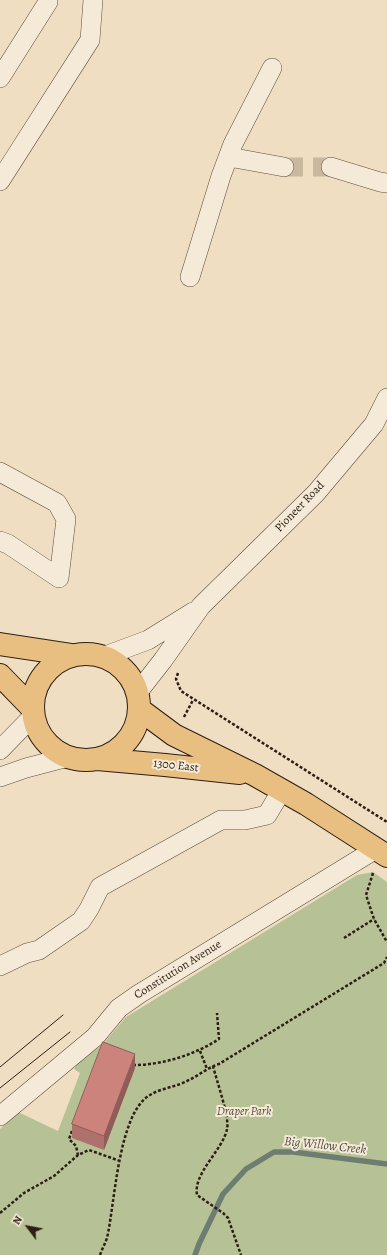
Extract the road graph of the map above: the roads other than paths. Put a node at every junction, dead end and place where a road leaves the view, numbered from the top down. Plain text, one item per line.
1 (93, 0) edge
2 (52, 1) edge
3 (272, 68) dead end
4 (0, 78) edge
5 (229, 157) junction
6 (284, 167) tunnel mouth
7 (331, 167) tunnel mouth
8 (0, 181) edge
9 (387, 183) edge
10 (190, 278) dead end
11 (387, 398) edge
12 (0, 472) edge
13 (0, 541) edge
14 (201, 606) junction
15 (0, 644) edge
16 (72, 655) junction
17 (105, 656) junction
18 (0, 675) edge
19 (138, 700) junction
20 (32, 712) junction
21 (0, 750) edge
22 (68, 757) junction
23 (98, 759) junction
24 (255, 775) junction
25 (0, 778) edge
26 (282, 790) junction
27 (383, 854) edge
28 (0, 966) edge
29 (0, 1116) edge

1 - 8 street
2 - 4 street
3 - 5 street
5 - 6 street
5 - 10 street
7 - 9 street
11 - 14 street, Pioneer Road
12 - 13 street
14 - 17 street, Pioneer Road
14 - 19 street, Pioneer Road
15 - 16 main road
16 - 17 main road
16 - 20 main road
17 - 19 main road
18 - 20 main road
19 - 23 main road
19 - 24 main road, 1300 East
20 - 21 street
20 - 22 main road
22 - 23 main road
22 - 25 street
23 - 24 main road, 1300 East
24 - 26 main road, 1300 East
26 - 27 main road, 1300 East
26 - 28 street
27 - 29 street, Constitution Avenue

